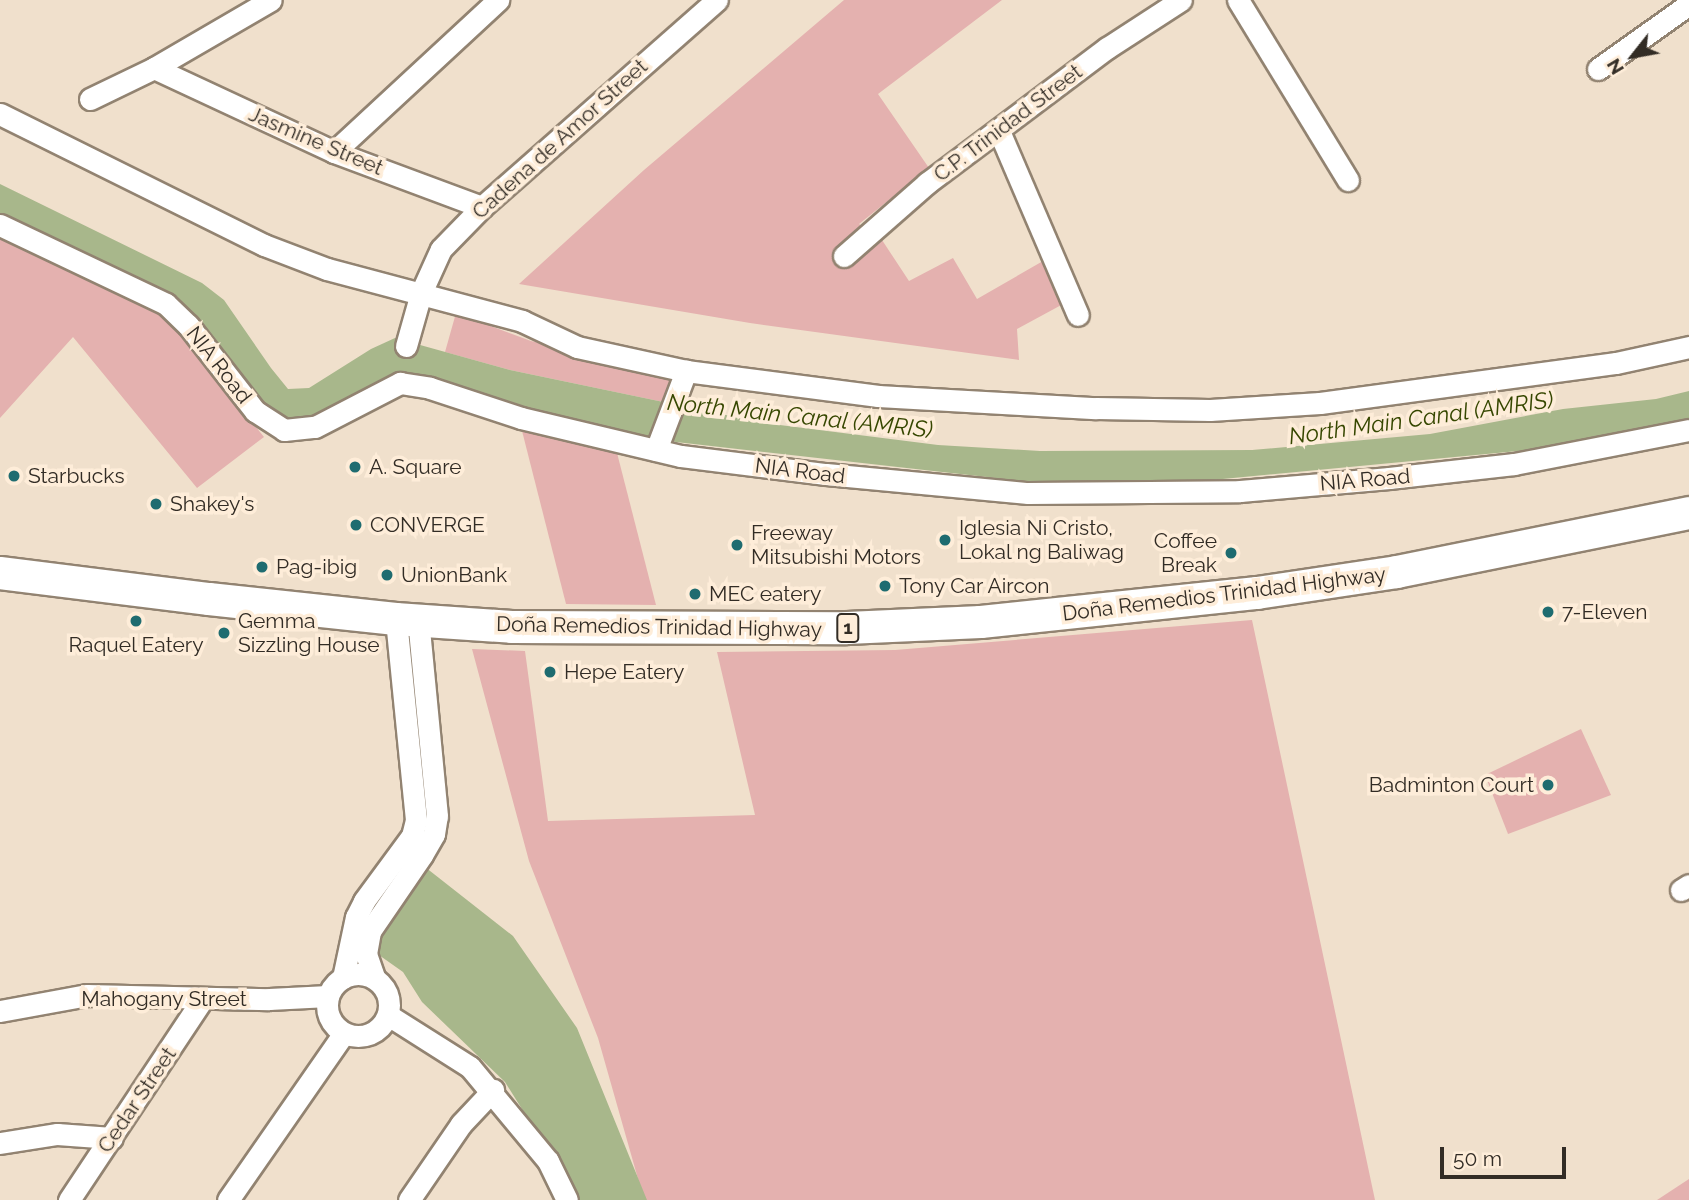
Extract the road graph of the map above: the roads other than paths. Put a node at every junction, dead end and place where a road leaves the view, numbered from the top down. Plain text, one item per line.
1 (271, 0) edge
2 (498, 0) edge
3 (717, 0) edge
4 (1181, 0) edge
5 (1238, 0) edge
6 (1689, 4) edge
7 (154, 68) junction
8 (1598, 69) dead end
9 (90, 99) dead end
10 (0, 114) edge
11 (999, 131) junction
12 (334, 152) junction
13 (1348, 180) dead end
14 (482, 207) junction
15 (0, 225) edge
16 (844, 256) dead end
17 (421, 293) junction
18 (1078, 315) dead end
19 (406, 346) dead end
20 (1689, 347) edge
21 (687, 371) junction
22 (1689, 430) edge
23 (658, 444) junction
24 (1689, 513) edge
25 (0, 572) edge
26 (407, 619) junction
27 (374, 977) junction
28 (343, 978) junction
29 (328, 996) junction
30 (203, 998) junction
31 (0, 1011) edge
32 (388, 1015) junction
33 (344, 1033) junction
34 (493, 1090) junction
35 (112, 1138) junction
36 (0, 1143) edge
37 (69, 1200) edge
38 (228, 1200) edge
39 (409, 1200) edge
40 (567, 1200) edge

1 - 7 street
2 - 12 street
3 - 14 street, Cadena de Amor Street
4 - 11 street, C.P. Trinidad Street
5 - 13 street
6 - 8 street
7 - 9 street
7 - 12 street, Jasmine Street
10 - 17 street
11 - 16 street, C.P. Trinidad Street
11 - 18 street
12 - 14 street, Jasmine Street
14 - 17 street, Cadena de Amor Street
15 - 23 street, NIA Road
17 - 19 street, Cadena de Amor Street
17 - 21 street
20 - 21 street
21 - 23 street
22 - 23 street, NIA Road
24 - 26 highway, Doña Remedios Trinidad Highway / 1
25 - 26 highway, Doña Remedios Trinidad Highway / 1
26 - 27 street
26 - 28 street
27 - 28 street
27 - 32 street
28 - 29 street
29 - 30 street, Mahogany Street
29 - 33 street
30 - 31 street, Mahogany Street
30 - 35 street, Cedar Street
32 - 33 street
32 - 34 street
33 - 38 street
34 - 39 street
34 - 40 street
35 - 36 street
35 - 37 street, Cedar Street

